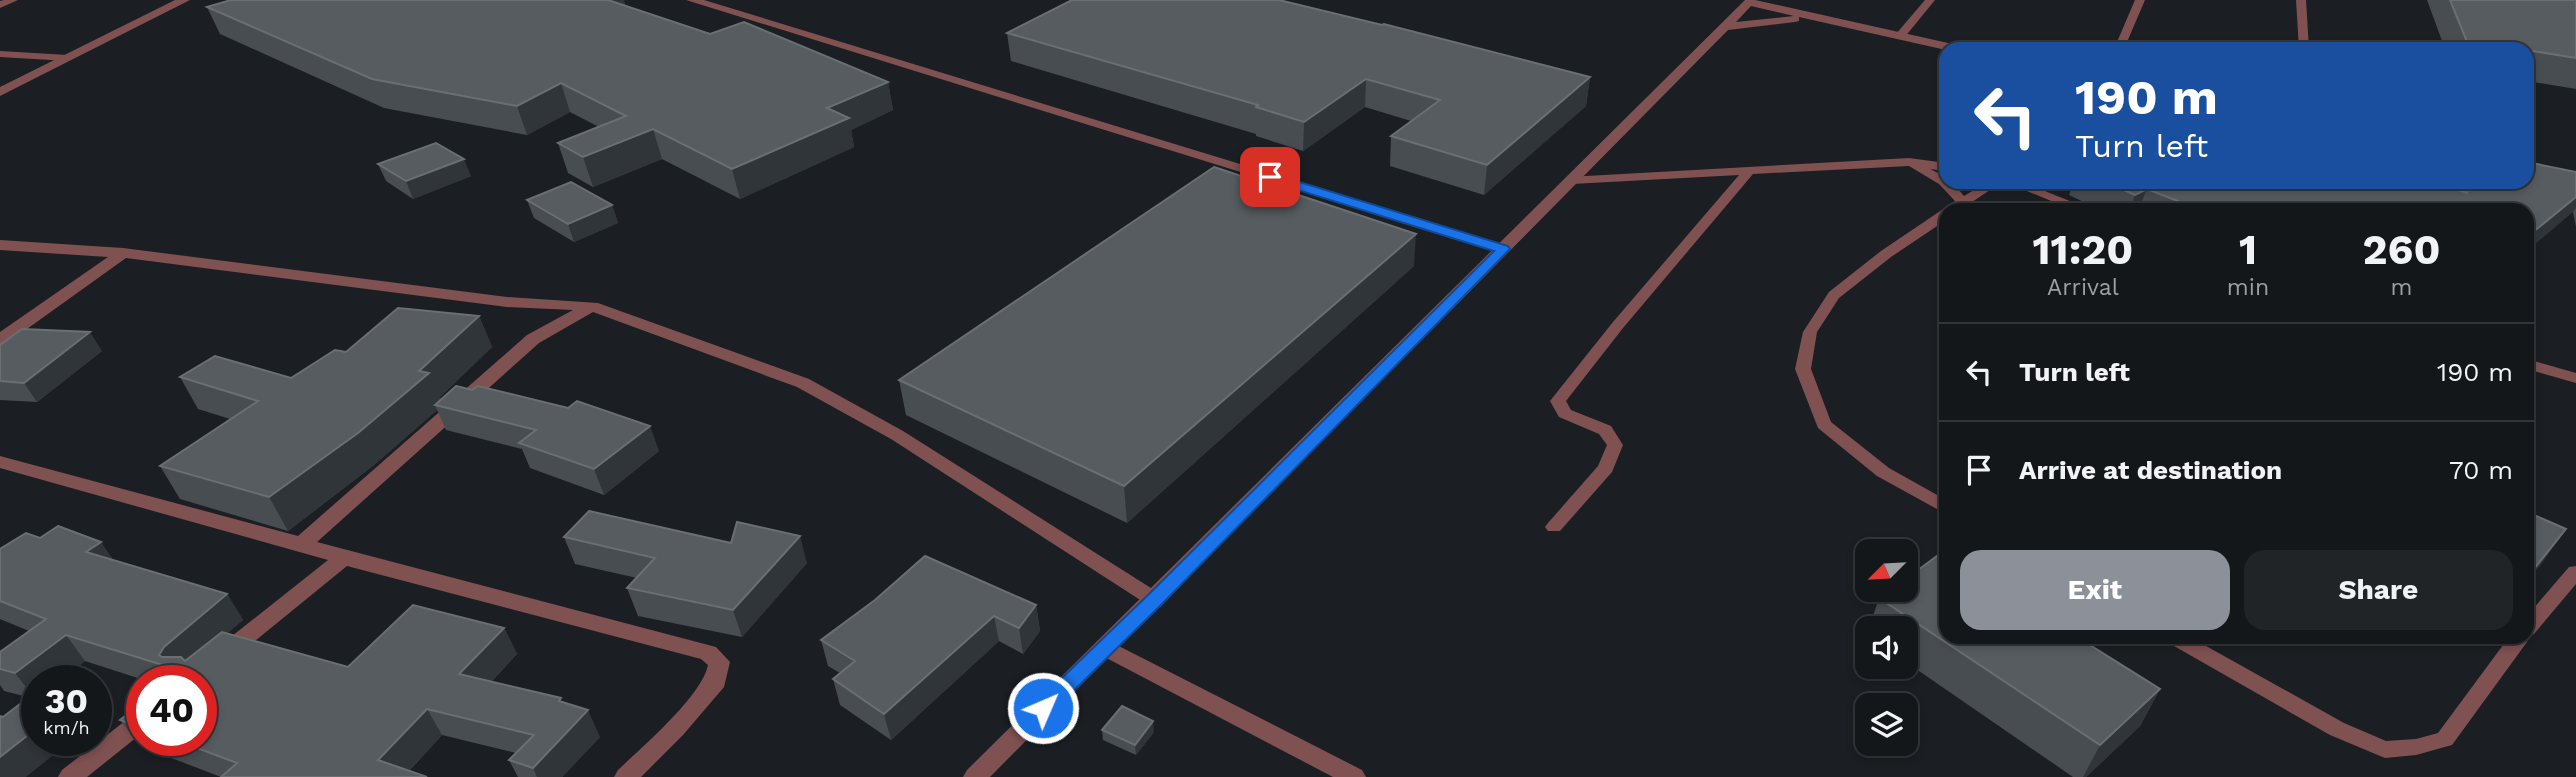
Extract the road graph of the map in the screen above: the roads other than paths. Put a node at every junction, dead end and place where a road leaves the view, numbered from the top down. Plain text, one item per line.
1 (13, 0) edge
2 (184, 0) edge
3 (692, 0) edge
4 (1794, 0) edge
5 (1930, 0) edge
6 (2140, 0) edge
7 (2301, 0) edge
8 (1751, 1) edge
9 (0, 5) edge
10 (1819, 18) junction
11 (1722, 27) junction
12 (1900, 36) junction
13 (2122, 42) edge
14 (2304, 42) edge
15 (1939, 45) edge
16 (0, 54) edge
17 (68, 58) junction
18 (0, 92) edge
19 (1909, 162) junction
20 (1939, 166) edge
21 (1747, 173) junction
22 (1939, 178) edge
23 (1572, 180) junction
24 (1952, 189) edge
25 (1985, 189) edge
26 (2030, 189) edge
27 (1964, 202) joint
28 (2066, 203) edge
29 (1939, 219) edge
30 (0, 245) edge
31 (1503, 249) junction
32 (123, 253) junction
33 (592, 306) junction
34 (0, 340) edge
35 (2534, 366) edge
36 (2576, 379) edge
37 (0, 463) edge
38 (1939, 504) edge
39 (1554, 527) dead end
40 (302, 544) junction
41 (344, 558) junction
42 (2576, 572) edge
43 (1155, 600) junction
44 (2534, 621) edge
45 (2187, 644) edge
46 (2515, 644) edge
47 (1105, 647) junction
48 (211, 665) edge
49 (126, 733) edge
50 (70, 777) edge
51 (625, 777) edge
52 (975, 777) edge
53 (1354, 777) edge

1 - 9 lane
2 - 17 street
3 - 31 street
4 - 10 street
5 - 12 lane
6 - 13 lane
7 - 14 lane
8 - 10 street
8 - 11 street
10 - 11 street
10 - 12 street
11 - 23 street
12 - 15 street
16 - 17 lane
17 - 18 street
19 - 20 lane
19 - 21 lane
19 - 22 lane
21 - 23 lane
21 - 39 lane
23 - 31 street
24 - 27 lane
25 - 27 lane
26 - 28 lane
29 - 38 lane
30 - 32 street
31 - 43 street
32 - 33 street
32 - 34 street
33 - 40 street
33 - 43 street
35 - 36 lane
37 - 40 street
40 - 41 street
41 - 48 street
41 - 51 street
42 - 44 lane
43 - 47 street
45 - 46 lane
47 - 52 street
47 - 53 street
49 - 50 street

